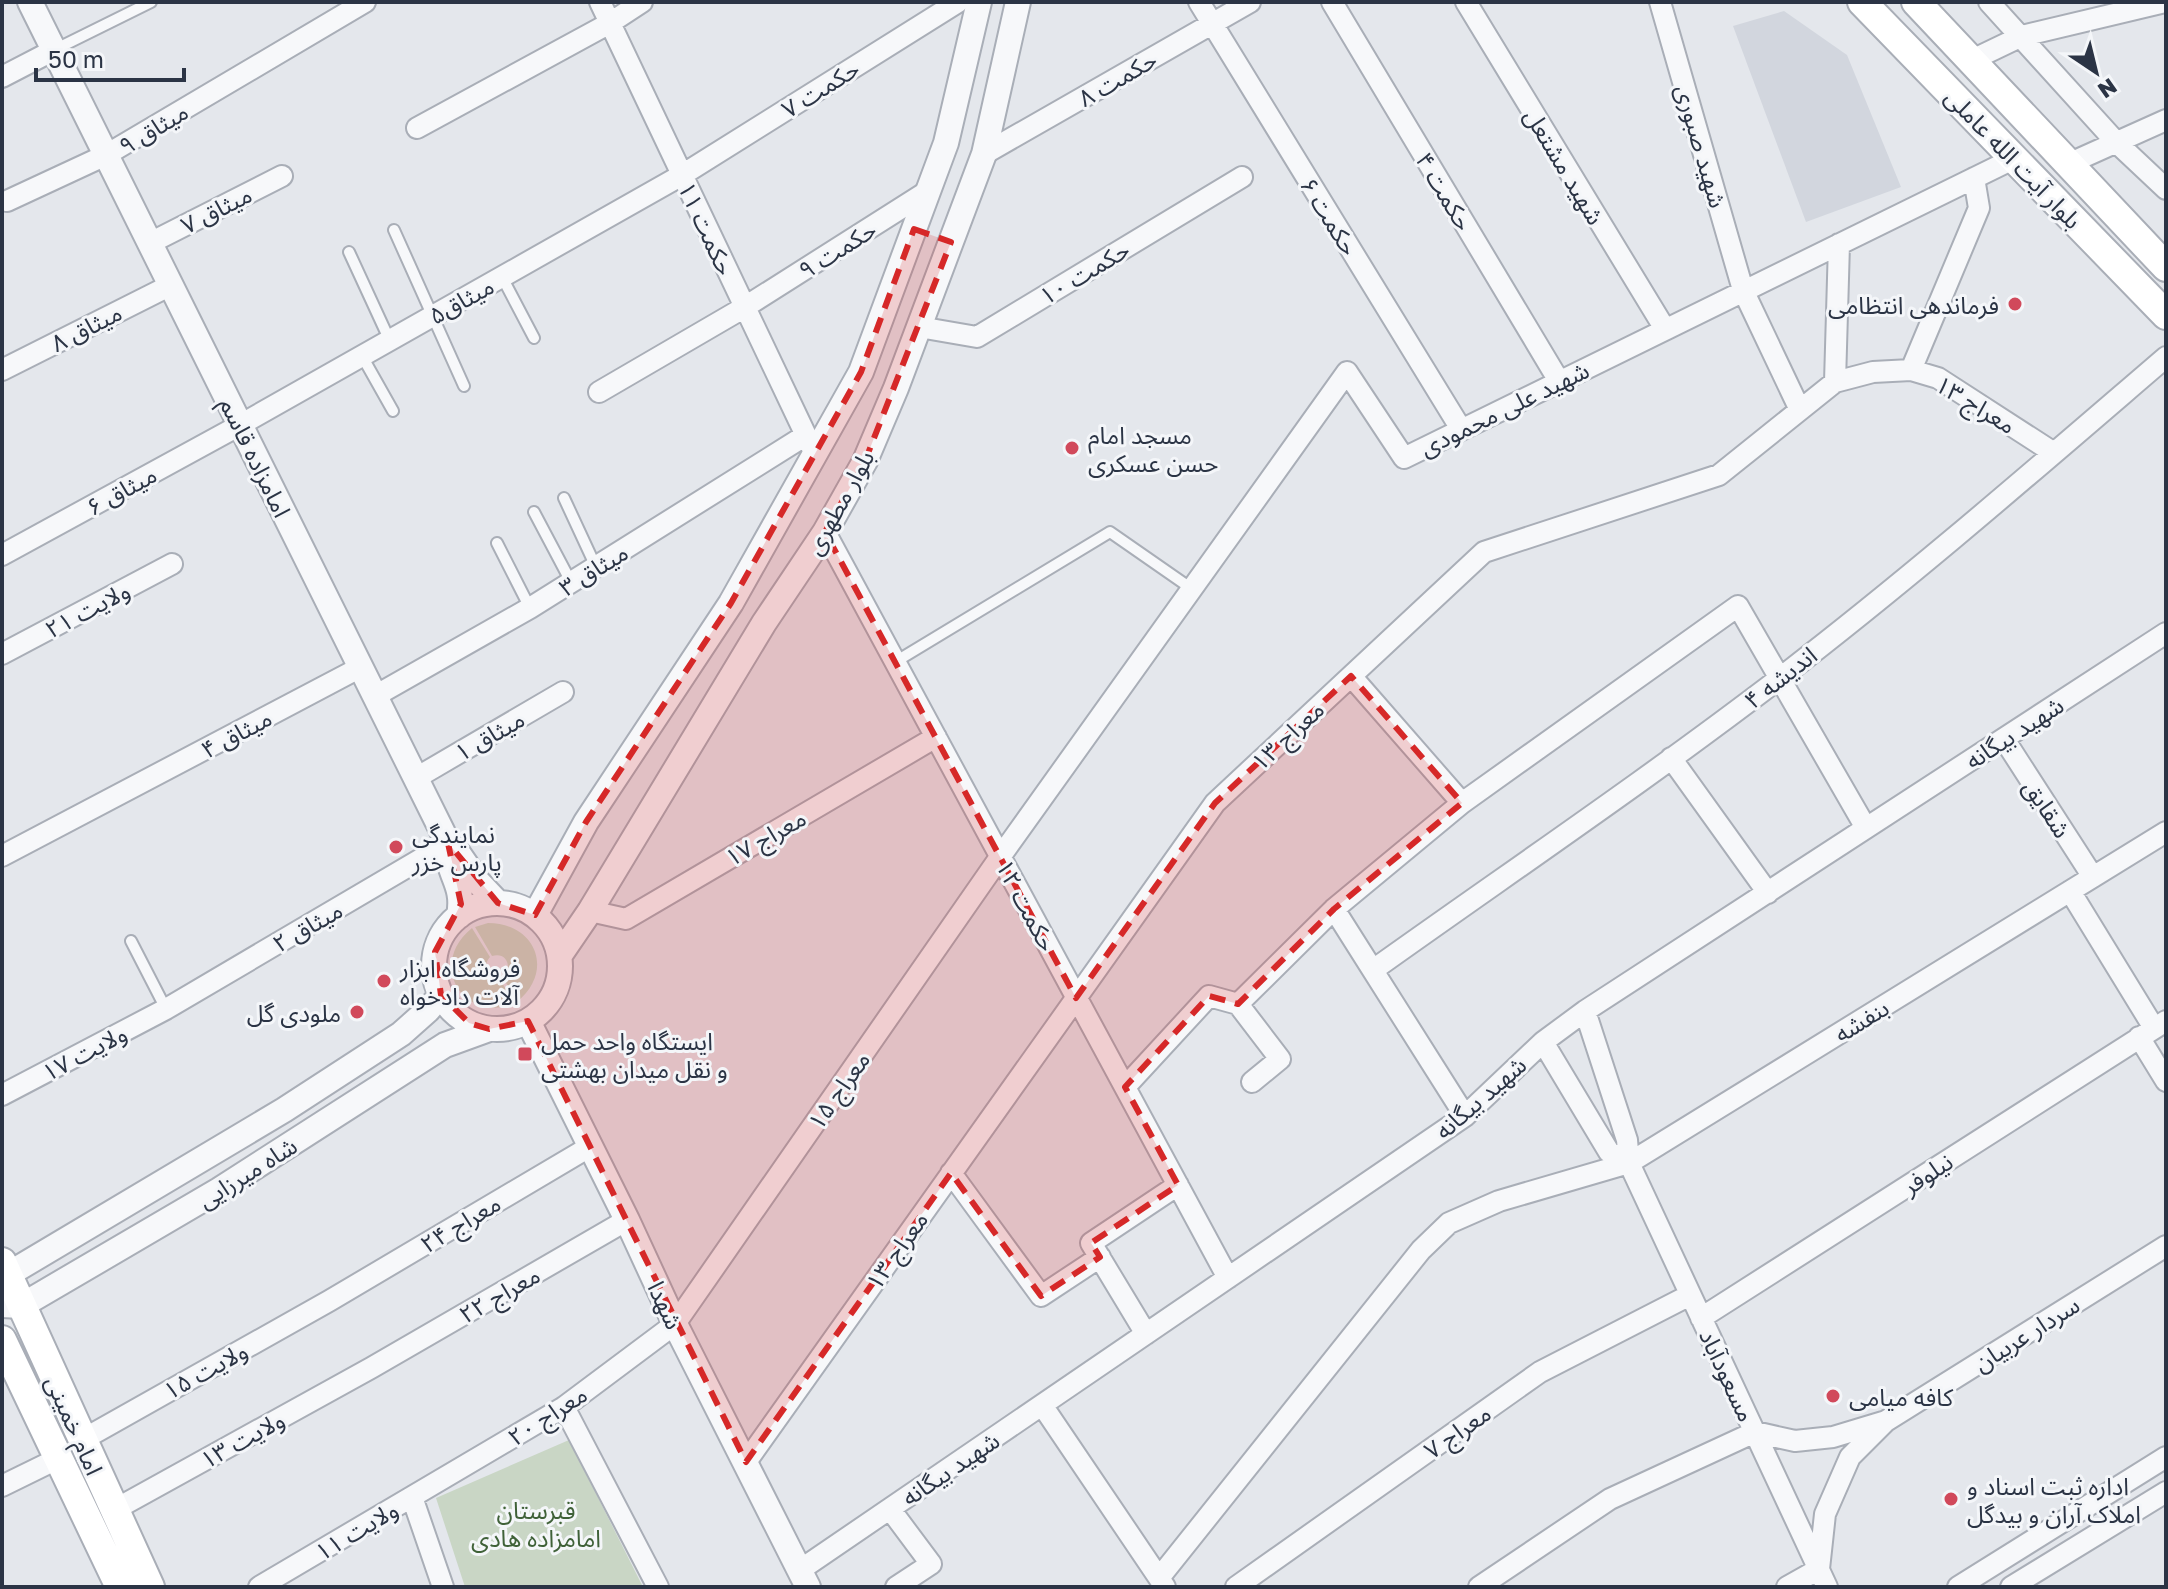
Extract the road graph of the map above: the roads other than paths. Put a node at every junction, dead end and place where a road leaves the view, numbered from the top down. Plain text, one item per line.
1 (30, 2) edge
2 (151, 2) edge
3 (365, 2) edge
4 (600, 2) edge
5 (642, 2) edge
6 (958, 2) edge
7 (979, 2) edge
8 (1018, 2) edge
9 (1199, 2) edge
10 (1250, 2) edge
11 (1332, 2) edge
12 (1466, 2) edge
13 (1660, 2) edge
14 (1862, 2) edge
15 (1916, 2) edge
16 (1989, 2) edge
17 (2165, 2) edge
18 (610, 23) junction
19 (1212, 24) junction
20 (2022, 36) junction
21 (54, 50) junction
22 (1972, 60) junction
23 (2, 77) edge
24 (2166, 120) edge
25 (417, 128) dead end
26 (2116, 142) junction
27 (984, 154) junction
28 (106, 155) junction
29 (2015, 158) junction
30 (2068, 164) junction
31 (682, 175) junction
32 (282, 176) dead end
33 (1242, 177) dead end
34 (1974, 178) junction
35 (2166, 189) edge
36 (928, 191) junction
37 (7, 201) dead end
38 (914, 229) junction
39 (394, 230) dead end
40 (951, 242) junction
41 (150, 243) junction
42 (1839, 244) junction
43 (349, 252) dead end
44 (2166, 267) edge
45 (502, 277) junction
46 (171, 285) junction
47 (1743, 290) junction
48 (745, 307) junction
49 (2166, 315) edge
50 (431, 317) junction
51 (919, 327) junction
52 (1665, 329) junction
53 (534, 338) dead end
54 (390, 341) junction
55 (362, 356) junction
56 (2166, 357) edge
57 (2, 370) edge
58 (1911, 370) junction
59 (1559, 381) junction
60 (1835, 382) junction
61 (464, 386) dead end
62 (599, 392) dead end
63 (1800, 410) junction
64 (393, 411) dead end
65 (240, 425) junction
66 (1461, 429) junction
67 (810, 444) junction
68 (2054, 453) junction
69 (564, 498) dead end
70 (534, 512) dead end
71 (825, 532) junction
72 (497, 543) dead end
73 (2, 555) edge
74 (172, 564) dead end
75 (596, 567) junction
76 (571, 582) junction
77 (1192, 589) junction
78 (530, 608) junction
79 (2166, 633) edge
80 (2, 654) edge
81 (895, 662) junction
82 (361, 667) junction
83 (1351, 676) junction
84 (1780, 677) junction
85 (563, 692) dead end
86 (375, 696) junction
87 (936, 737) junction
88 (2004, 739) junction
89 (1671, 758) junction
90 (416, 778) junction
91 (1462, 803) junction
92 (1866, 828) junction
93 (2166, 832) edge
94 (448, 843) junction
95 (2, 856) edge
96 (1000, 857) junction
97 (2093, 877) junction
98 (2070, 891) junction
99 (1768, 893) junction
100 (498, 903) junction
101 (1334, 909) junction
102 (590, 911) junction
103 (535, 915) junction
104 (459, 916) junction
105 (131, 941) dead end
106 (560, 955) junction
107 (1373, 970) junction
108 (441, 995) junction
109 (1076, 998) junction
110 (1238, 1004) junction
111 (166, 1009) junction
112 (1585, 1011) junction
113 (528, 1021) junction
114 (489, 1029) junction
115 (2153, 1029) edge
116 (1543, 1042) junction
117 (2166, 1081) edge
118 (1252, 1082) dead end
119 (1125, 1087) junction
120 (2, 1095) edge
121 (1465, 1116) junction
122 (591, 1146) junction
123 (1629, 1163) junction
124 (951, 1173) junction
125 (1178, 1185) junction
126 (627, 1220) junction
127 (2166, 1246) edge
128 (1100, 1257) junction
129 (4, 1273) edge
130 (1228, 1278) junction
131 (1690, 1295) junction
132 (329, 1301) joint
133 (12, 1306) edge
134 (1701, 1318) junction
135 (675, 1324) junction
136 (1146, 1334) junction
137 (2, 1340) edge
138 (371, 1368) joint
139 (1042, 1405) junction
140 (564, 1407) junction
141 (1886, 1421) junction
142 (1755, 1432) junction
143 (82, 1440) junction
144 (2166, 1457) edge
145 (59, 1458) junction
146 (746, 1462) junction
147 (2, 1486) edge
148 (2166, 1492) edge
149 (412, 1497) junction
150 (890, 1509) junction
151 (114, 1510) junction
152 (1823, 1578) edge
153 (804, 1579) edge
154 (1162, 1583) edge
155 (1243, 1585) edge
156 (120, 1587) edge
157 (150, 1587) edge
158 (259, 1587) edge
159 (443, 1587) edge
160 (658, 1587) edge
161 (896, 1587) edge
162 (1479, 1587) edge
163 (1787, 1587) edge
164 (1958, 1587) edge
165 (2011, 1587) edge

1 - 21 street, امامزاده قاسم
2 - 21 lane
3 - 28 street, میثاق ۹
4 - 18 street, حکمت ۱۱
5 - 18 street
6 - 31 street, حکمت ۷
7 - 36 street, بلوار مطهری
8 - 27 street, بلوار مطهری
9 - 19 street, حکمت ۶
10 - 19 street, حکمت ۸
11 - 59 street, حکمت ۴
12 - 52 street, شهید مشتعل
13 - 47 street, شهید صبوری
14 - 29 main road, بلوار آیت‌ الله عاملی
15 - 22 main road, بلوار آیت‌ الله عاملی
16 - 20 street
17 - 20 street
18 - 25 street
18 - 31 street, حکمت ۱۱
19 - 27 street, حکمت ۸
19 - 66 street, حکمت ۶
20 - 22 street
20 - 26 street
21 - 23 street
21 - 28 street, امامزاده قاسم
22 - 30 main road, بلوار آیت‌ الله عاملی
24 - 26 street
26 - 30 street
26 - 35 street
27 - 40 street, بلوار مطهری
28 - 37 street, میثاق ۹
28 - 41 street, امامزاده قاسم
29 - 34 street, شهید علی محمودی
29 - 49 main road, بلوار آیت‌ الله عاملی
30 - 44 main road, بلوار آیت‌ الله عاملی
31 - 45 street, میثاق۵
31 - 48 street, حکمت ۱۱
32 - 41 street, میثاق ۷
33 - 51 street, حکمت ۱۰
34 - 42 street, شهید علی محمودی
34 - 58 street
36 - 38 street, بلوار مطهری
36 - 48 street, حکمت ۹
38 - 40 street
38 - 67 street, بلوار مطهری
39 - 50 lane
40 - 51 street, بلوار مطهری
41 - 46 street, امامزاده قاسم
42 - 47 street, شهید علی محمودی
42 - 60 street
43 - 54 lane
45 - 50 street, میثاق۵
45 - 53 lane
46 - 57 street, میثاق ۸
46 - 65 street, امامزاده قاسم
47 - 52 street, شهید علی محمودی
47 - 63 street, شهید صبوری
48 - 62 street, حکمت ۹
48 - 67 street, حکمت ۱۱
50 - 54 street, میثاق۵
50 - 61 lane
51 - 71 street, بلوار مطهری
52 - 59 street, شهید علی محمودی
54 - 55 street, میثاق۵
55 - 64 lane
55 - 65 street, میثاق۵
56 - 68 street, اندیشه ۴
58 - 60 street, معراج ۱۳
58 - 68 street, معراج ۱۳
59 - 66 street, شهید علی محمودی
60 - 63 street, معراج ۱۳
63 - 83 street, معراج ۱۳
65 - 73 street, میثاق ۶
65 - 82 street, امامزاده قاسم
66 - 77 street, شهید علی محمودی
67 - 75 street, میثاق ۳
67 - 103 street, بلوار مطهری
68 - 84 street, اندیشه ۴
69 - 75 lane
70 - 76 lane
71 - 81 street, حکمت ۱۲
71 - 102 street, بلوار مطهری
72 - 78 lane
74 - 80 street, ولایت ۲۱
75 - 76 street, میثاق ۳
76 - 78 street, میثاق ۳
77 - 81 lane
77 - 96 street, شهید علی محمودی
78 - 86 street, میثاق ۳
79 - 88 street, شهید بیگانه
81 - 87 street, حکمت ۱۲
82 - 86 street, امامزاده قاسم
82 - 95 street, میثاق ۴
83 - 91 street
83 - 109 street, معراج ۱۳
84 - 89 street, اندیشه ۴
84 - 91 street
84 - 92 street
85 - 90 street, میثاق ۱
86 - 90 street, امامزاده قاسم
87 - 96 street, حکمت ۱۲
87 - 102 street, معراج ۱۷
88 - 92 street, شهید بیگانه
88 - 97 street, شقایق
89 - 99 street
89 - 107 street, اندیشه ۴
90 - 94 street, امامزاده قاسم
91 - 101 street
92 - 99 street, شهید بیگانه
93 - 97 street, بنفشه
94 - 100 street, امامزاده قاسم
94 - 104 street
94 - 111 street, میثاق ۲
96 - 109 street, حکمت ۱۲
96 - 135 street, معراج ۱۵
97 - 98 street, بنفشه
98 - 115 street
98 - 123 street, بنفشه
99 - 112 street, شهید بیگانه
100 - 103 street
100 - 104 street
101 - 107 street
101 - 110 street
102 - 106 street, بلوار مطهری
103 - 106 street
104 - 108 street
105 - 111 lane
106 - 113 street
107 - 121 street
108 - 114 street
108 - 129 street, شاه میرزایی
109 - 119 street, حکمت ۱۲
109 - 124 street, معراج ۱۳
110 - 118 street
110 - 119 street
111 - 120 street, ولایت ۱۷
112 - 116 street, شهید بیگانه
112 - 123 street, مسعودآباد
113 - 114 street
113 - 122 street, شهدا
114 - 133 street, شاه میرزایی
115 - 117 street
115 - 134 street, نیلوفر
116 - 121 street, شهید بیگانه
116 - 123 street, مسعودآباد
119 - 125 street, حکمت ۱۲
121 - 130 street, شهید بیگانه
122 - 126 street, شهدا
122 - 132 street, معراج ۲۴
123 - 131 street, مسعودآباد
123 - 154 street, بنفشه
124 - 128 street
124 - 146 street, معراج ۱۳
125 - 128 street
125 - 130 street, حکمت ۱۲
126 - 135 street, شهدا
126 - 138 street, معراج ۲۲
127 - 141 street, سردار عربیان
128 - 136 street
129 - 133 main road, امام خمینی
130 - 136 street, شهید بیگانه
131 - 134 street, مسعودآباد
131 - 155 street, معراج ۷
132 - 143 street, ولایت ۱۵
133 - 143 main road, امام خمینی
134 - 142 street, مسعودآباد
135 - 140 street, معراج ۲۰
135 - 146 street, شهدا
136 - 139 street, شهید بیگانه
137 - 145 main road, امام خمینی
138 - 151 street, ولایت ۱۳
139 - 150 street, شهید بیگانه
139 - 154 street
140 - 149 street, معراج ۲۰
140 - 160 street
141 - 142 street
141 - 152 street
142 - 152 street, مسعودآباد
142 - 162 street
143 - 151 main road, امام خمینی
144 - 164 street
145 - 147 street
145 - 156 main road, امام خمینی
146 - 153 street, شهدا
148 - 165 street
149 - 158 street, ولایت ۱۱
149 - 159 street
150 - 153 street, شهید بیگانه
150 - 161 street
151 - 157 main road, امام خمینی
152 - 163 street

